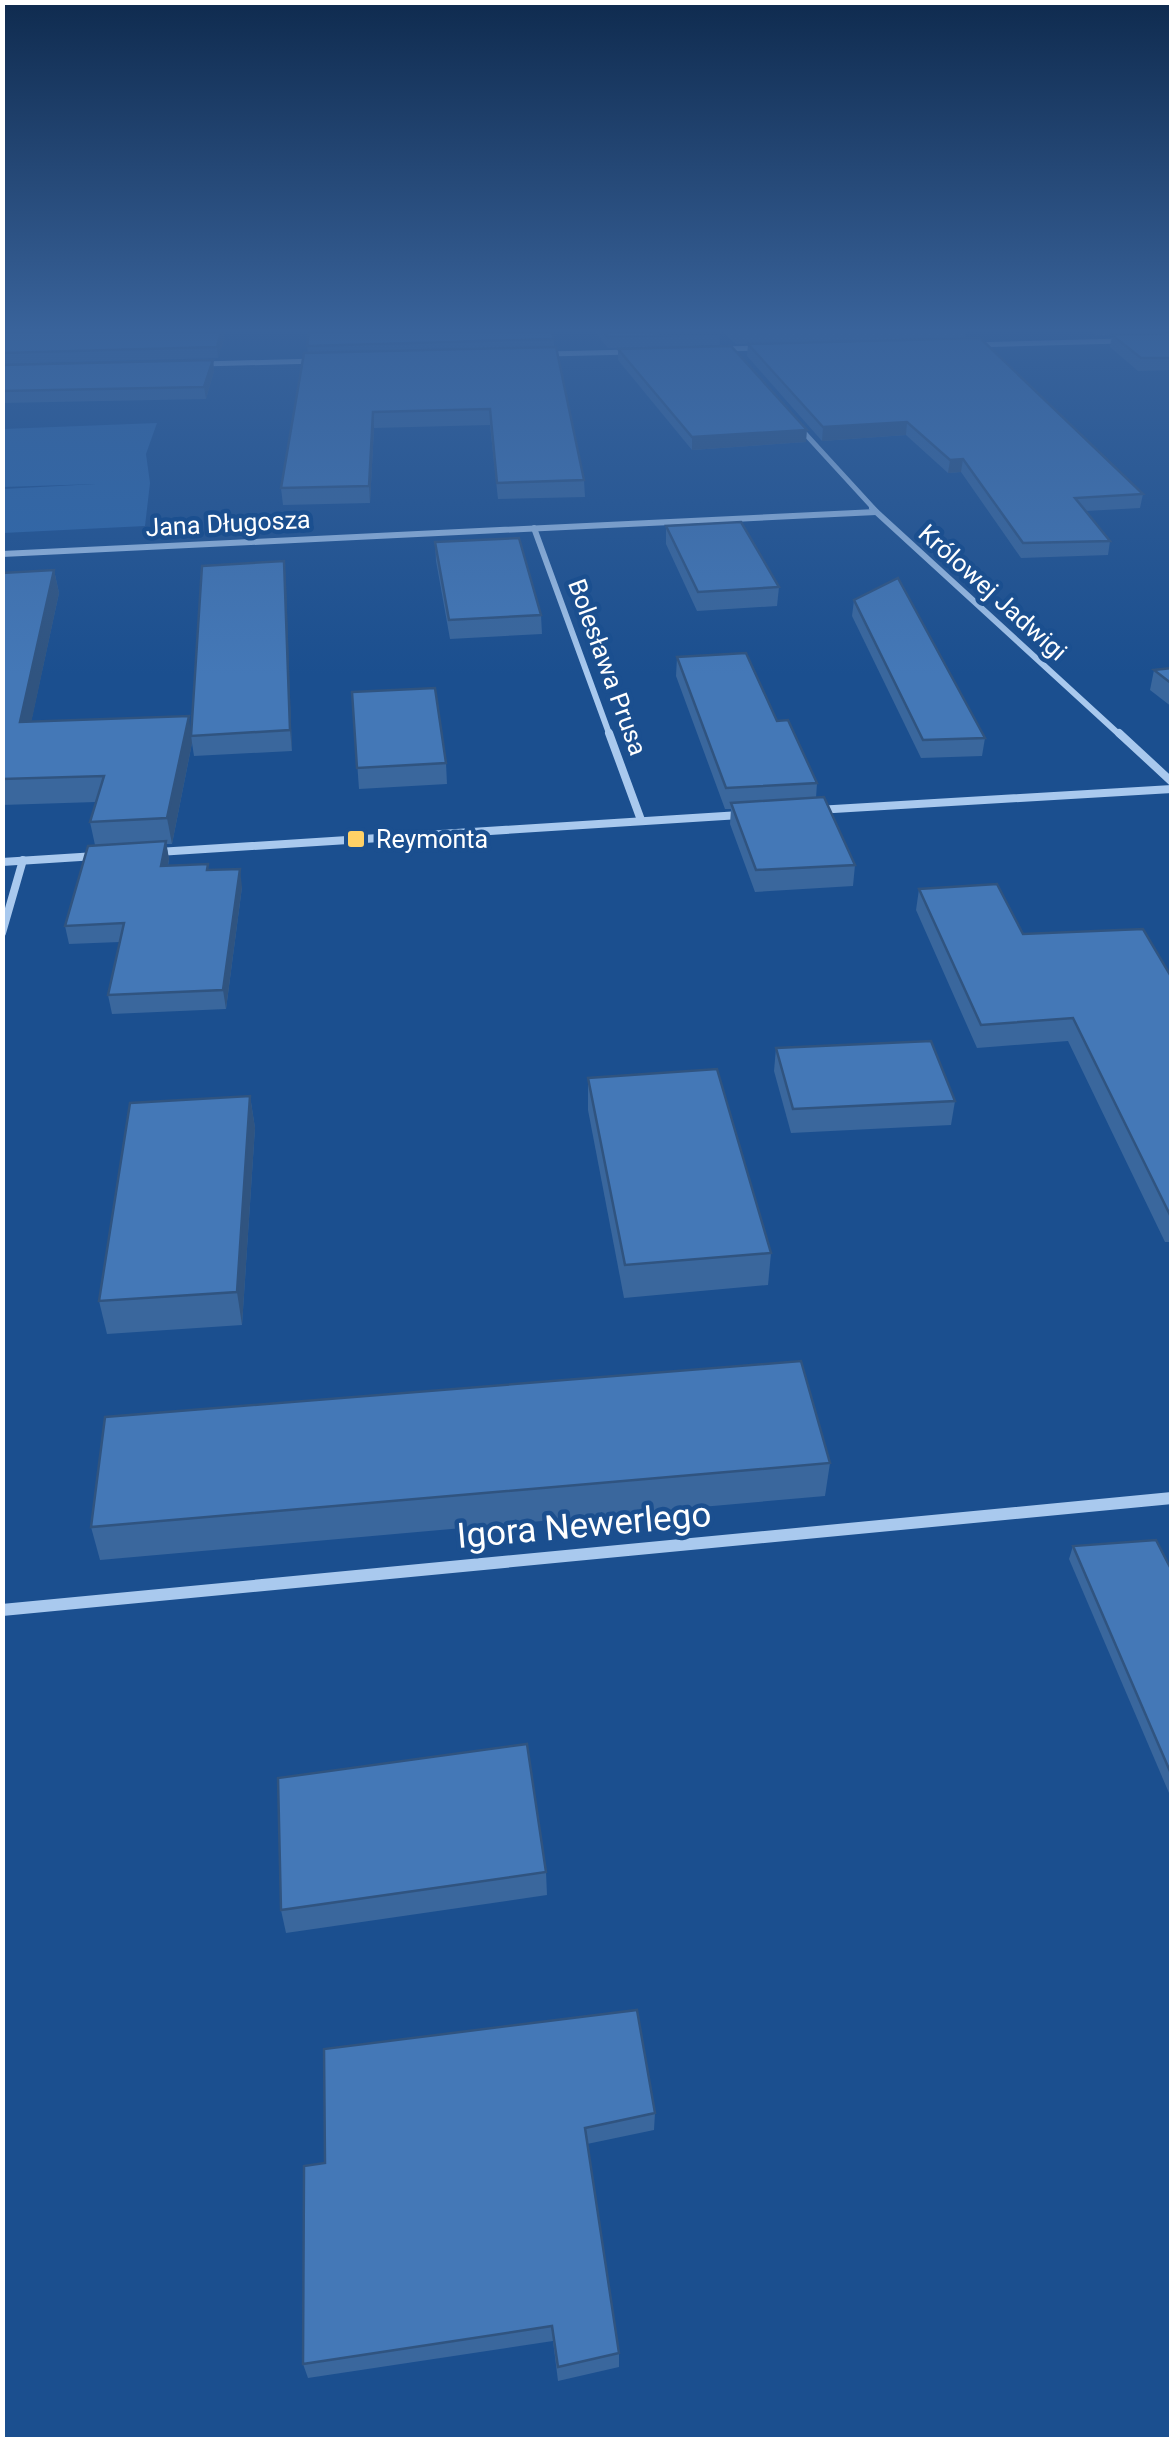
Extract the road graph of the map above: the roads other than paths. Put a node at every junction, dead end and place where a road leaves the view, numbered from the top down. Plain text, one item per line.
1 (817, 446) edge
2 (876, 512) junction
3 (534, 528) junction
4 (2, 554) edge
5 (1172, 785) edge
6 (806, 811) edge
7 (747, 814) edge
8 (642, 820) junction
9 (140, 853) edge
10 (101, 855) edge
11 (23, 860) junction
12 (2, 862) edge
13 (2, 933) edge
14 (1172, 1498) edge
15 (2, 1610) edge

1 - 2 street, Królowej Jadwigi
2 - 3 street, Jana Długosza
2 - 5 street, Królowej Jadwigi
3 - 4 street, Jana Długosza
3 - 8 street, Bolesława Prusa
5 - 6 street
7 - 8 street
8 - 9 street
10 - 11 street
11 - 12 street
11 - 13 street
14 - 15 street, Igora Newerlego

